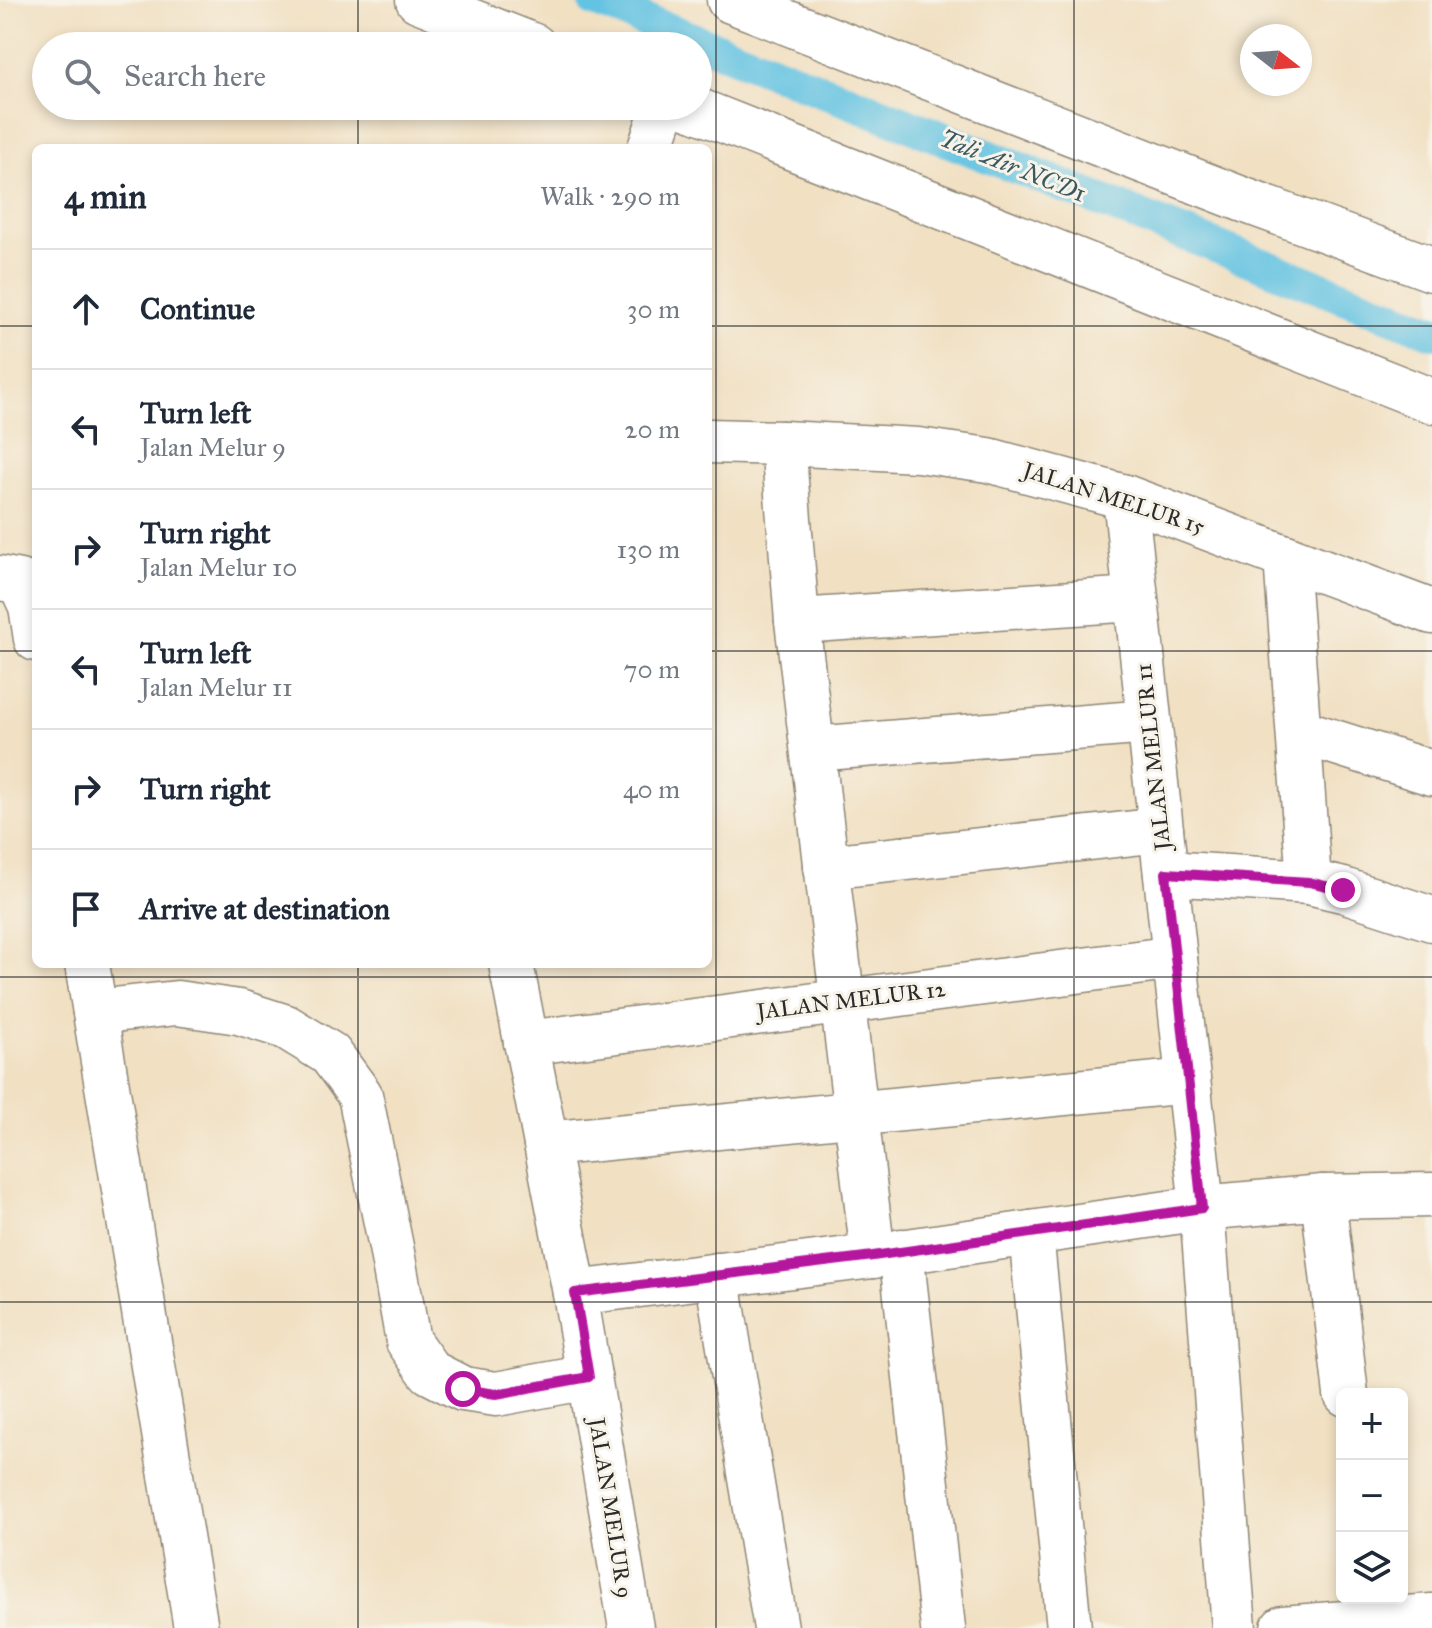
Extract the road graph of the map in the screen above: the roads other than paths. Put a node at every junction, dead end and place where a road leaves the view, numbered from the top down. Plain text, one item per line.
1 (418, 0) edge
2 (729, 0) edge
3 (499, 32) edge
4 (712, 116) edge
5 (659, 120) edge
6 (651, 144) edge
7 (1432, 269) edge
8 (1432, 401) edge
9 (712, 441) edge
10 (783, 443) junction
11 (1125, 497) junction
12 (1286, 557) junction
13 (0, 578) edge
14 (1135, 599) junction
15 (1432, 612) edge
16 (32, 613) edge
17 (797, 621) junction
18 (1149, 722) junction
19 (1299, 731) junction
20 (813, 749) junction
21 (1432, 773) edge
22 (1161, 830) junction
23 (826, 867) junction
24 (1166, 873) junction
25 (1309, 882) junction
26 (1432, 919) edge
27 (1175, 958) junction
28 (88, 968) edge
29 (512, 968) edge
30 (843, 1002) junction
31 (95, 1012) junction
32 (526, 1043) junction
33 (1188, 1081) junction
34 (857, 1113) junction
35 (546, 1144) junction
36 (1432, 1195) edge
37 (1323, 1197) junction
38 (1202, 1208) junction
39 (1031, 1233) junction
40 (887, 1253) junction
41 (717, 1275) junction
42 (575, 1293) junction
43 (589, 1377) junction
44 (1345, 1388) edge
45 (1370, 1609) edge
46 (1432, 1616) edge
47 (196, 1628) edge
48 (631, 1628) edge
49 (776, 1628) edge
50 (943, 1628) edge
51 (1069, 1628) edge
52 (1234, 1628) edge
53 (1283, 1628) edge

1 - 3 street
2 - 7 street
4 - 8 street
5 - 6 street
9 - 10 street, JALAN MELUR 15
10 - 11 street, JALAN MELUR 15
10 - 17 street
11 - 12 street, JALAN MELUR 15
11 - 14 street, JALAN MELUR 11
12 - 15 street, JALAN MELUR 15
12 - 19 street
13 - 16 street
14 - 17 street
14 - 18 street, JALAN MELUR 11
17 - 20 street
18 - 20 street
18 - 22 street, JALAN MELUR 11
19 - 21 street
19 - 25 street
20 - 23 street
22 - 23 street
22 - 24 street, JALAN MELUR 11
23 - 30 street
24 - 25 street
24 - 27 street, JALAN MELUR 11
25 - 26 street
27 - 30 street, JALAN MELUR 12
27 - 33 street, JALAN MELUR 11
28 - 31 street
29 - 32 street, JALAN MELUR 9
30 - 32 street, JALAN MELUR 12
30 - 34 street
31 - 43 street
31 - 47 street
32 - 35 street, JALAN MELUR 9
33 - 34 street
33 - 38 street, JALAN MELUR 11
34 - 35 street
34 - 40 street
35 - 42 street, JALAN MELUR 9
36 - 37 street
37 - 38 street
37 - 44 street
38 - 39 street
38 - 52 street, JALAN MELUR 11
39 - 40 street
39 - 51 street
40 - 41 street
40 - 50 street
41 - 42 street
41 - 49 street
42 - 43 street, JALAN MELUR 9
43 - 48 street, JALAN MELUR 9
45 - 46 street
45 - 53 street

